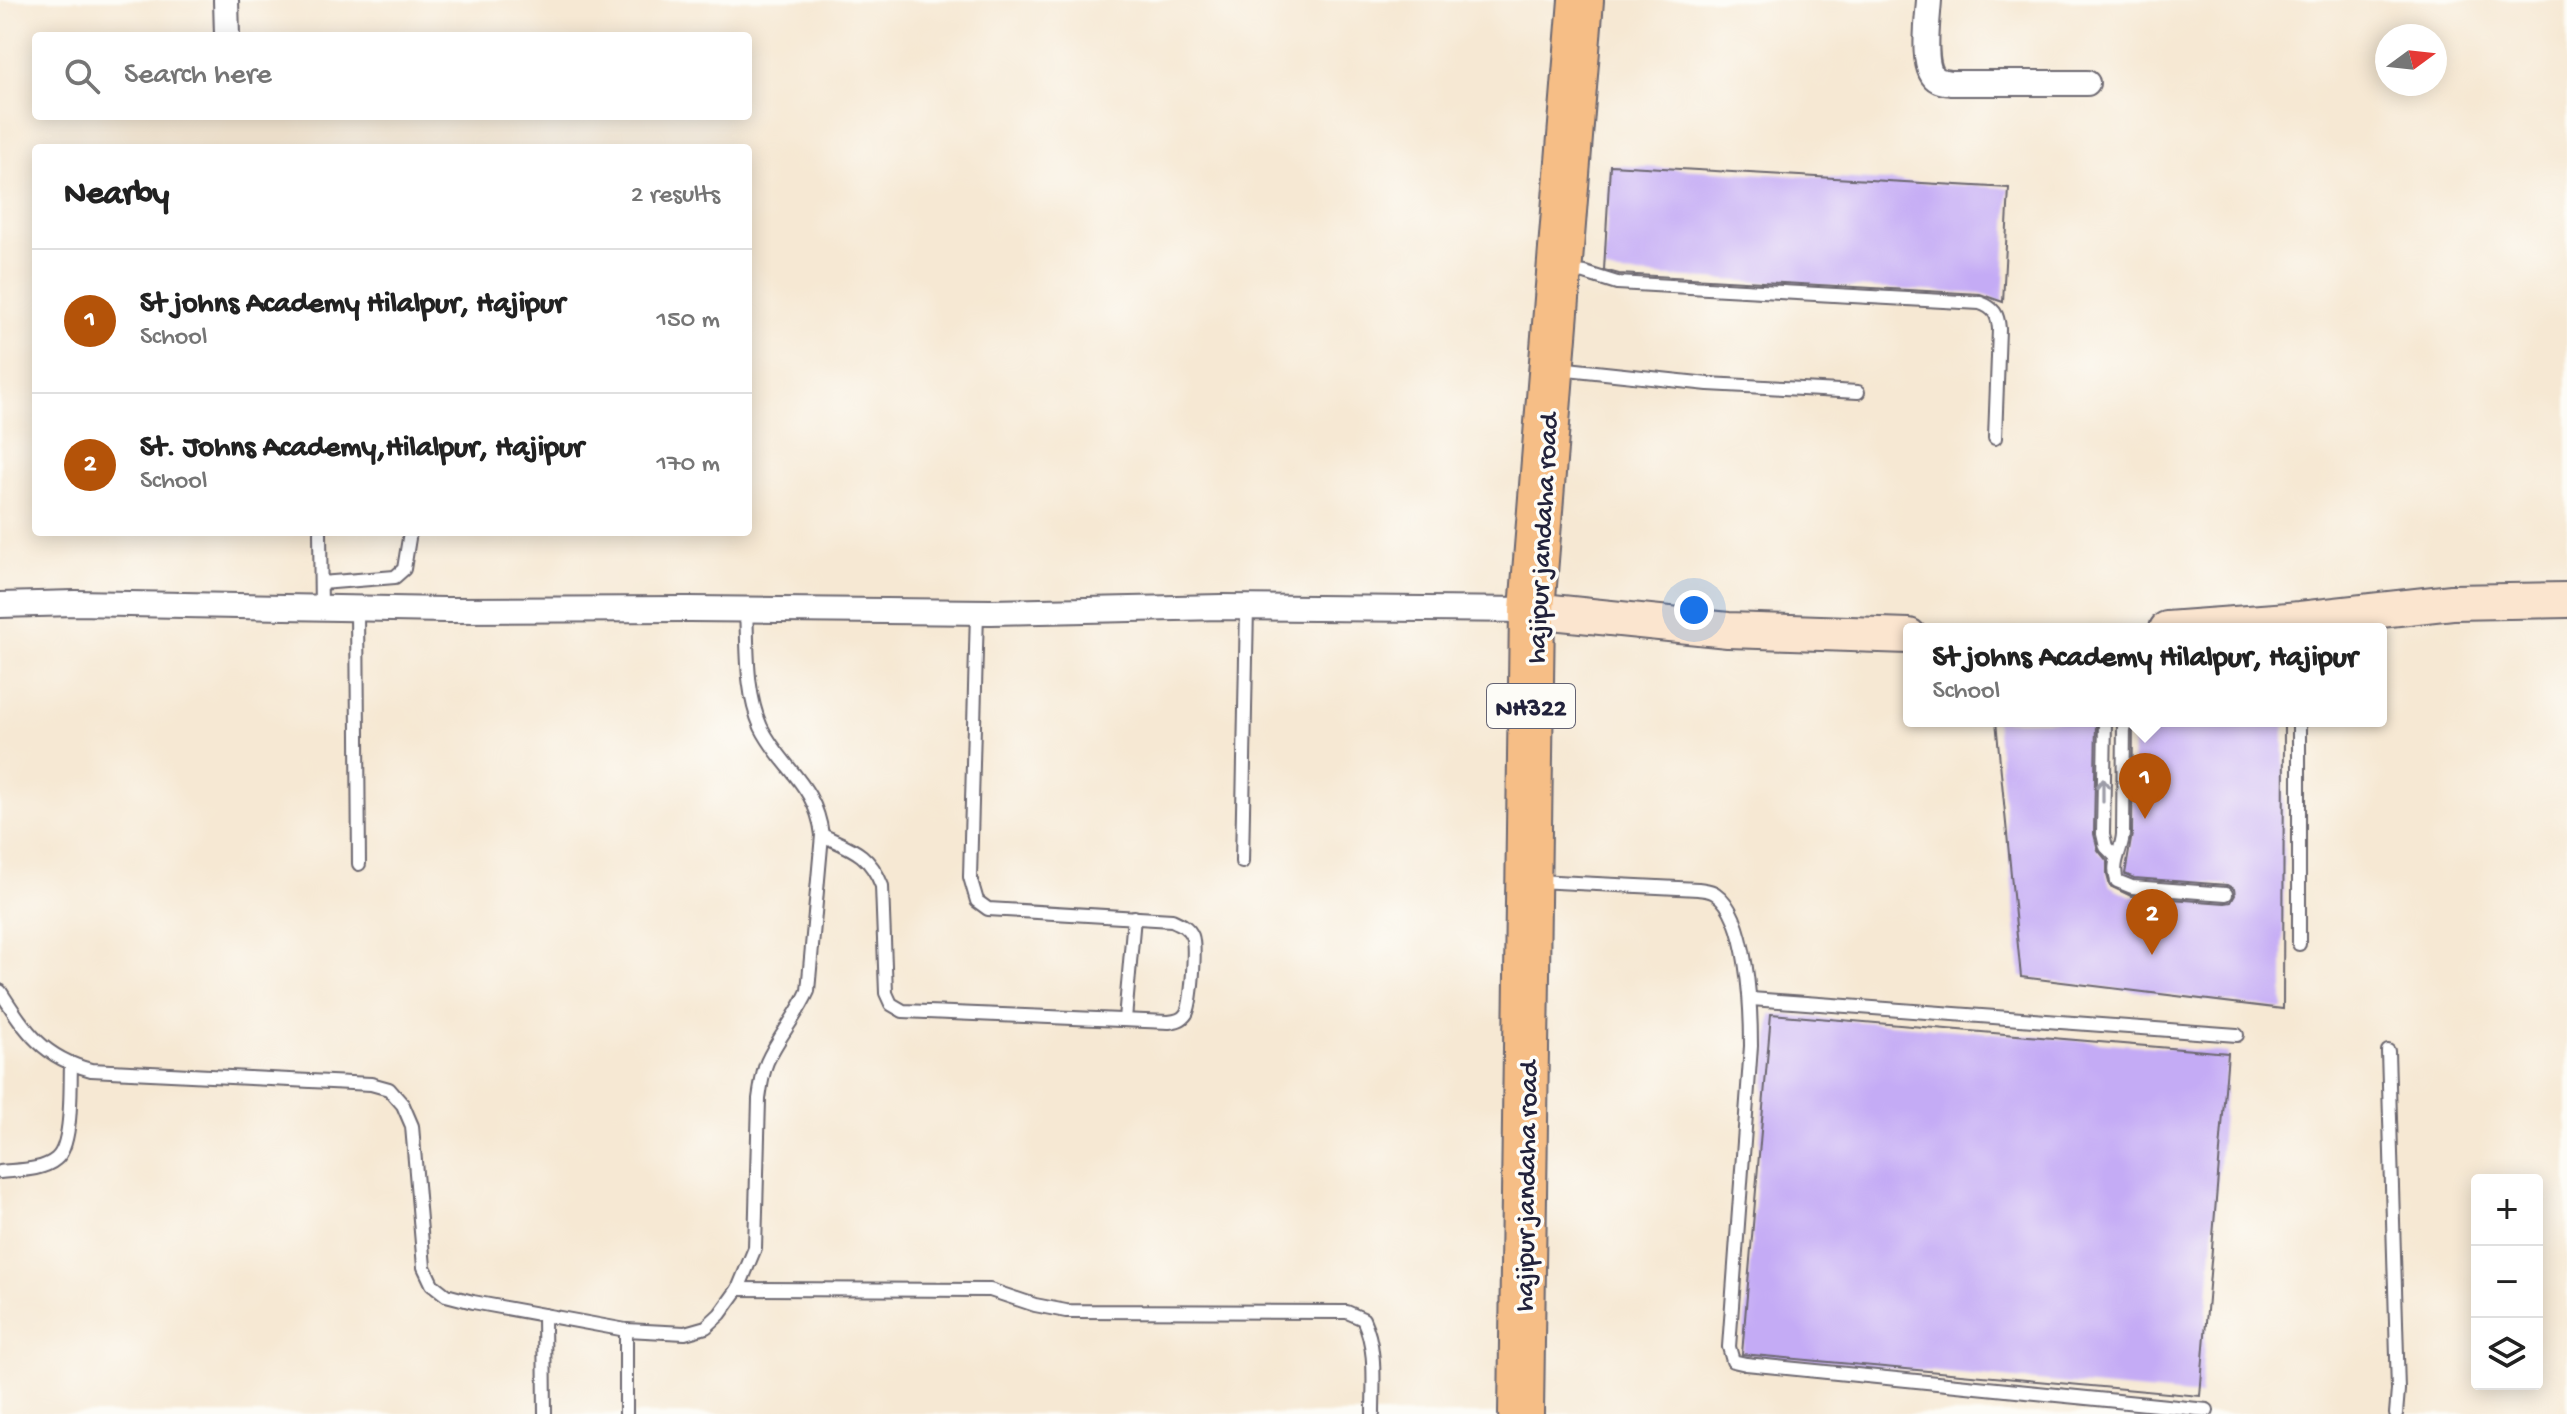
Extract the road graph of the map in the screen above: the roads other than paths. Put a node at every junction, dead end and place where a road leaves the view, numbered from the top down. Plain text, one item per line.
1 (226, 0) edge
2 (1581, 0) edge
3 (1929, 0) edge
4 (227, 32) edge
5 (2087, 83) dead end
6 (1559, 271) junction
7 (1551, 368) junction
8 (1858, 392) dead end
9 (1995, 438) dead end
10 (320, 536) edge
11 (409, 536) edge
12 (321, 583) junction
13 (2567, 600) edge
14 (0, 605) edge
15 (1247, 607) junction
16 (321, 609) junction
17 (357, 609) junction
18 (746, 609) junction
19 (1532, 610) junction
20 (977, 612) junction
21 (2307, 623) edge
22 (1903, 636) edge
23 (2105, 727) edge
24 (2124, 727) edge
25 (2299, 727) edge
26 (822, 835) junction
27 (2115, 856) junction
28 (1242, 862) dead end
29 (359, 864) dead end
30 (1528, 880) junction
31 (2226, 894) dead end
32 (1134, 917) junction
33 (2299, 944) dead end
34 (0, 991) edge
35 (1751, 999) junction
36 (1125, 1019) junction
37 (2237, 1035) dead end
38 (2388, 1051) dead end
39 (71, 1065) junction
40 (0, 1172) edge
41 (738, 1289) junction
42 (544, 1315) junction
43 (626, 1330) junction
44 (2207, 1410) dead end
45 (545, 1414) edge
46 (626, 1414) edge
47 (1373, 1414) edge
48 (1521, 1414) edge
49 (2396, 1414) edge

1 - 4 street
2 - 6 highway, hajipur jandaha road / NH322
3 - 5 street
6 - 7 highway, hajipur jandaha road / NH322
6 - 9 lane
7 - 8 lane
7 - 19 highway, hajipur jandaha road / NH322
10 - 12 lane
11 - 12 lane
12 - 16 lane
13 - 21 street
14 - 16 street
15 - 19 street
15 - 20 street
15 - 28 lane
16 - 17 street
17 - 18 street
17 - 29 lane
18 - 20 street
18 - 26 lane
19 - 22 street
19 - 30 highway, hajipur jandaha road / NH322
20 - 32 lane
27 -> 23 lane
24 - 27 lane
25 - 33 lane
26 - 36 lane
26 - 41 lane
27 - 31 lane
30 - 35 lane
30 - 48 highway, hajipur jandaha road / NH322
32 - 36 lane
32 - 36 lane
34 - 39 lane
35 - 37 lane
35 - 44 lane
38 - 49 lane
39 - 40 lane
39 - 42 lane
41 - 43 lane
41 - 47 lane
42 - 43 lane
42 - 45 lane
43 - 46 lane

